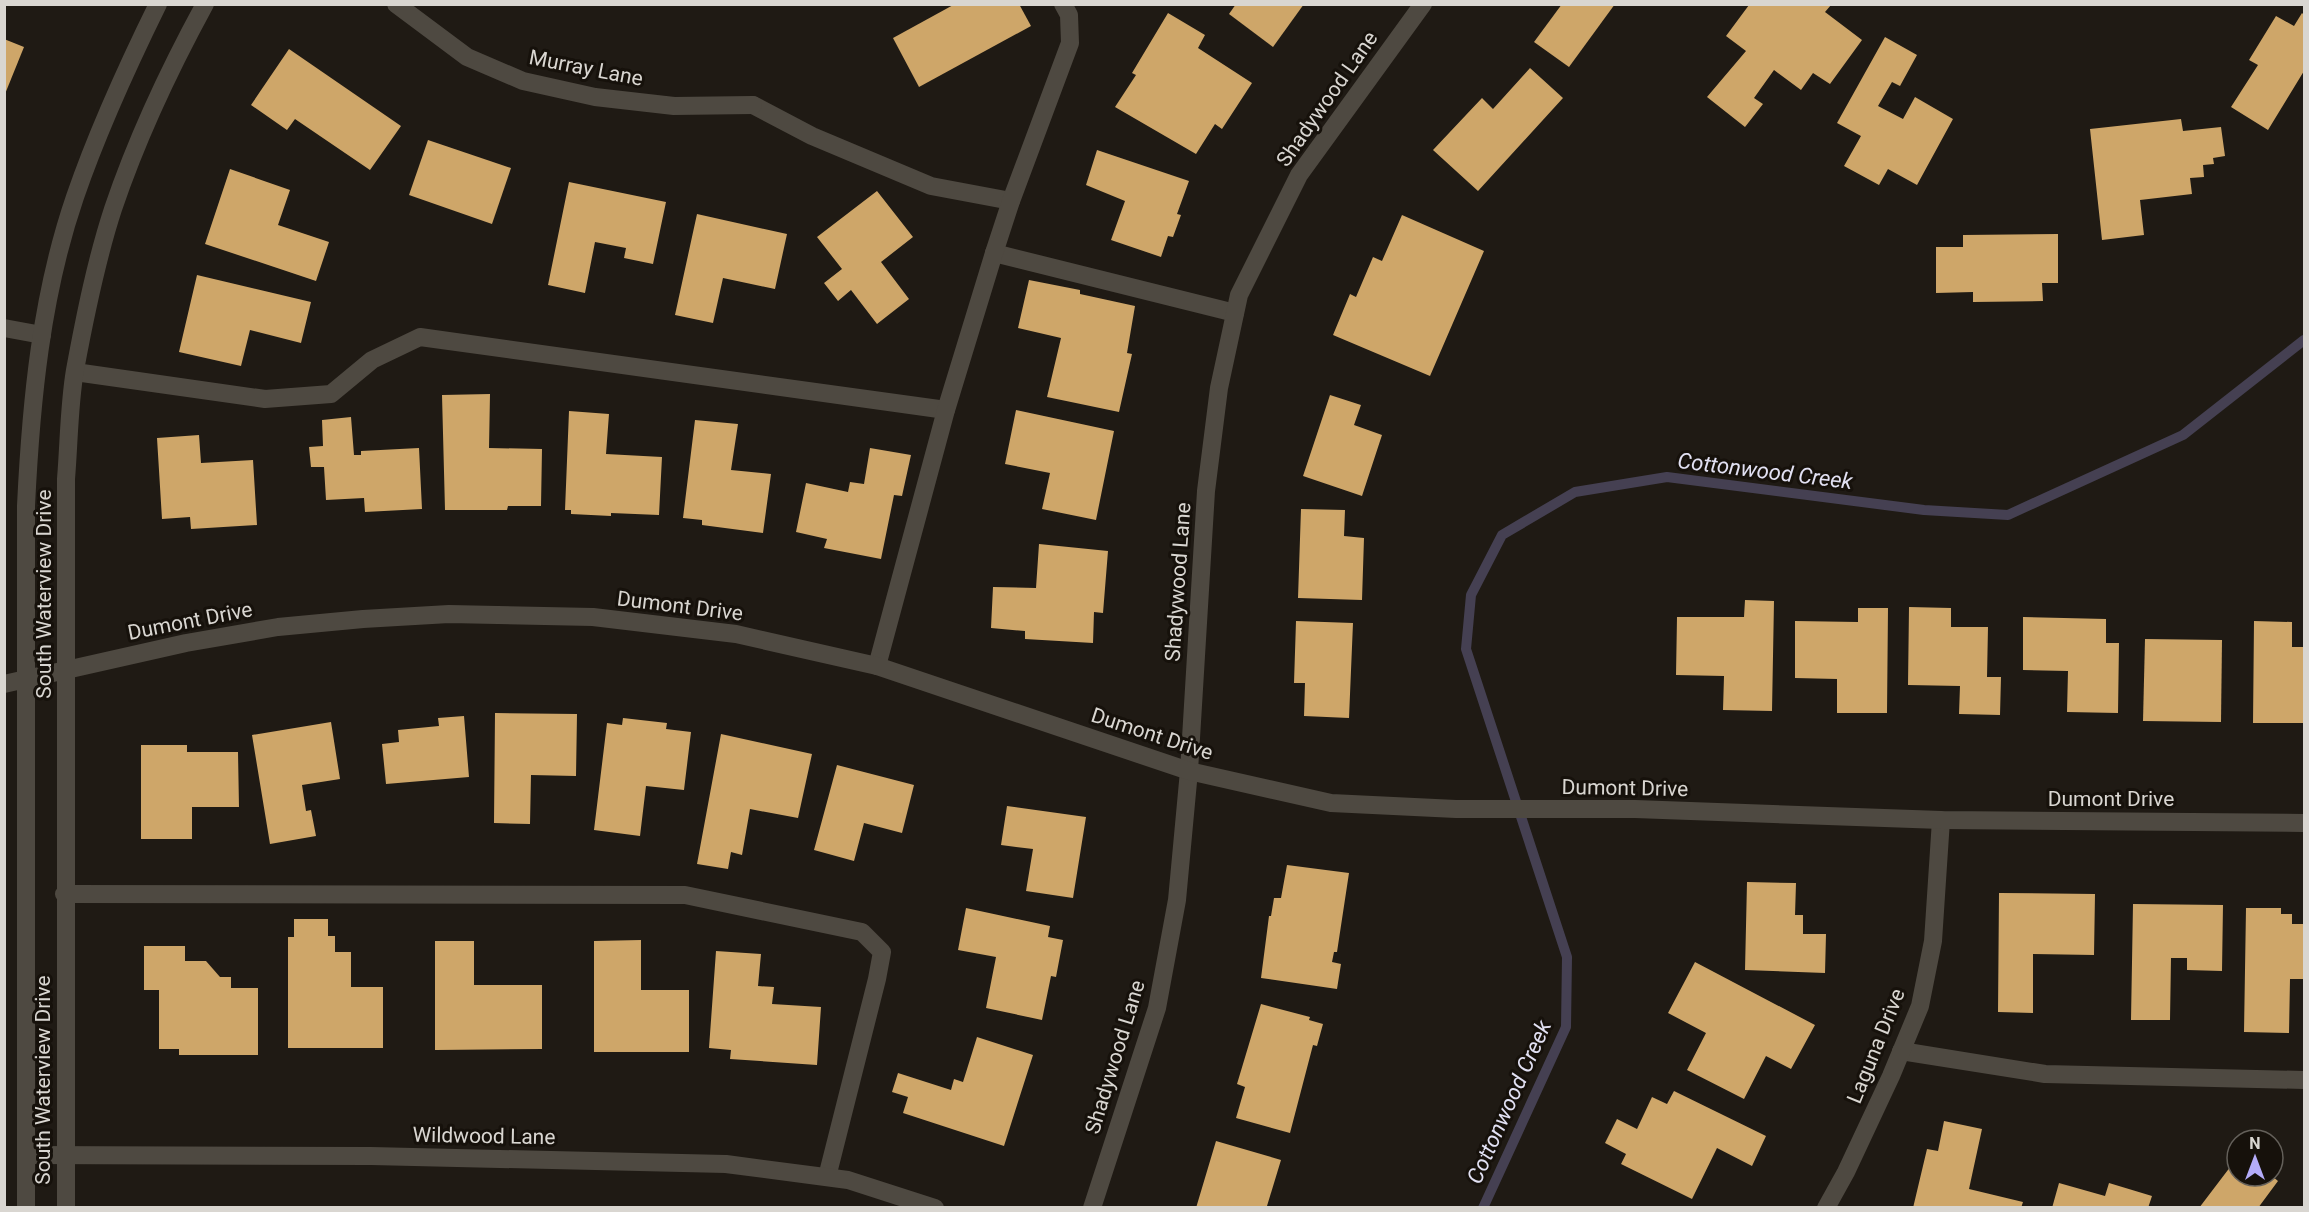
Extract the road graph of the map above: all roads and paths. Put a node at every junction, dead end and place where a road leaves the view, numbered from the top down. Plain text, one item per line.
1 (158, 4) edge
2 (205, 4) edge
3 (396, 4) edge
4 (1063, 4) edge
5 (1423, 4) edge
6 (1011, 201) junction
7 (994, 253) junction
8 (1235, 313) junction
9 (4, 328) edge
10 (42, 334) junction
11 (75, 372) junction
12 (946, 410) junction
13 (877, 666) junction
14 (66, 671) junction
15 (26, 680) junction
16 (4, 684) edge
17 (1189, 771) junction
18 (1941, 820) junction
19 (2304, 823) edge
20 (64, 894) junction
21 (1901, 1050) junction
22 (2304, 1080) edge
23 (26, 1155) junction
24 (65, 1155) junction
25 (827, 1177) junction
26 (26, 1208) edge
27 (66, 1208) edge
28 (935, 1208) edge
29 (1092, 1208) edge
30 (1826, 1208) edge

1 - 10 street, South Waterview Drive
2 - 11 street, South Waterview Drive
3 - 6 street, Murray Lane
4 - 6 street
5 - 8 street, Shadywood Lane
6 - 7 street
7 - 8 street
7 - 12 street
8 - 17 street, Shadywood Lane
9 - 10 street
10 - 15 street, South Waterview Drive
11 - 12 street
11 - 14 street, South Waterview Drive
12 - 13 street
13 - 14 street, Dumont Drive
13 - 17 street, Dumont Drive
14 - 15 street, Dumont Drive
14 - 20 street, South Waterview Drive
15 - 16 street, Dumont Drive
15 - 23 street, South Waterview Drive
17 - 18 street, Dumont Drive
17 - 29 street, Shadywood Lane
18 - 19 street, Dumont Drive
18 - 21 street, Laguna Drive
20 - 24 street, South Waterview Drive
20 - 25 street
21 - 22 street
21 - 30 street, Laguna Drive
23 - 24 street, Wildwood Lane
23 - 26 street, South Waterview Drive
24 - 25 street, Wildwood Lane
24 - 27 street, South Waterview Drive
25 - 28 street, Wildwood Lane

